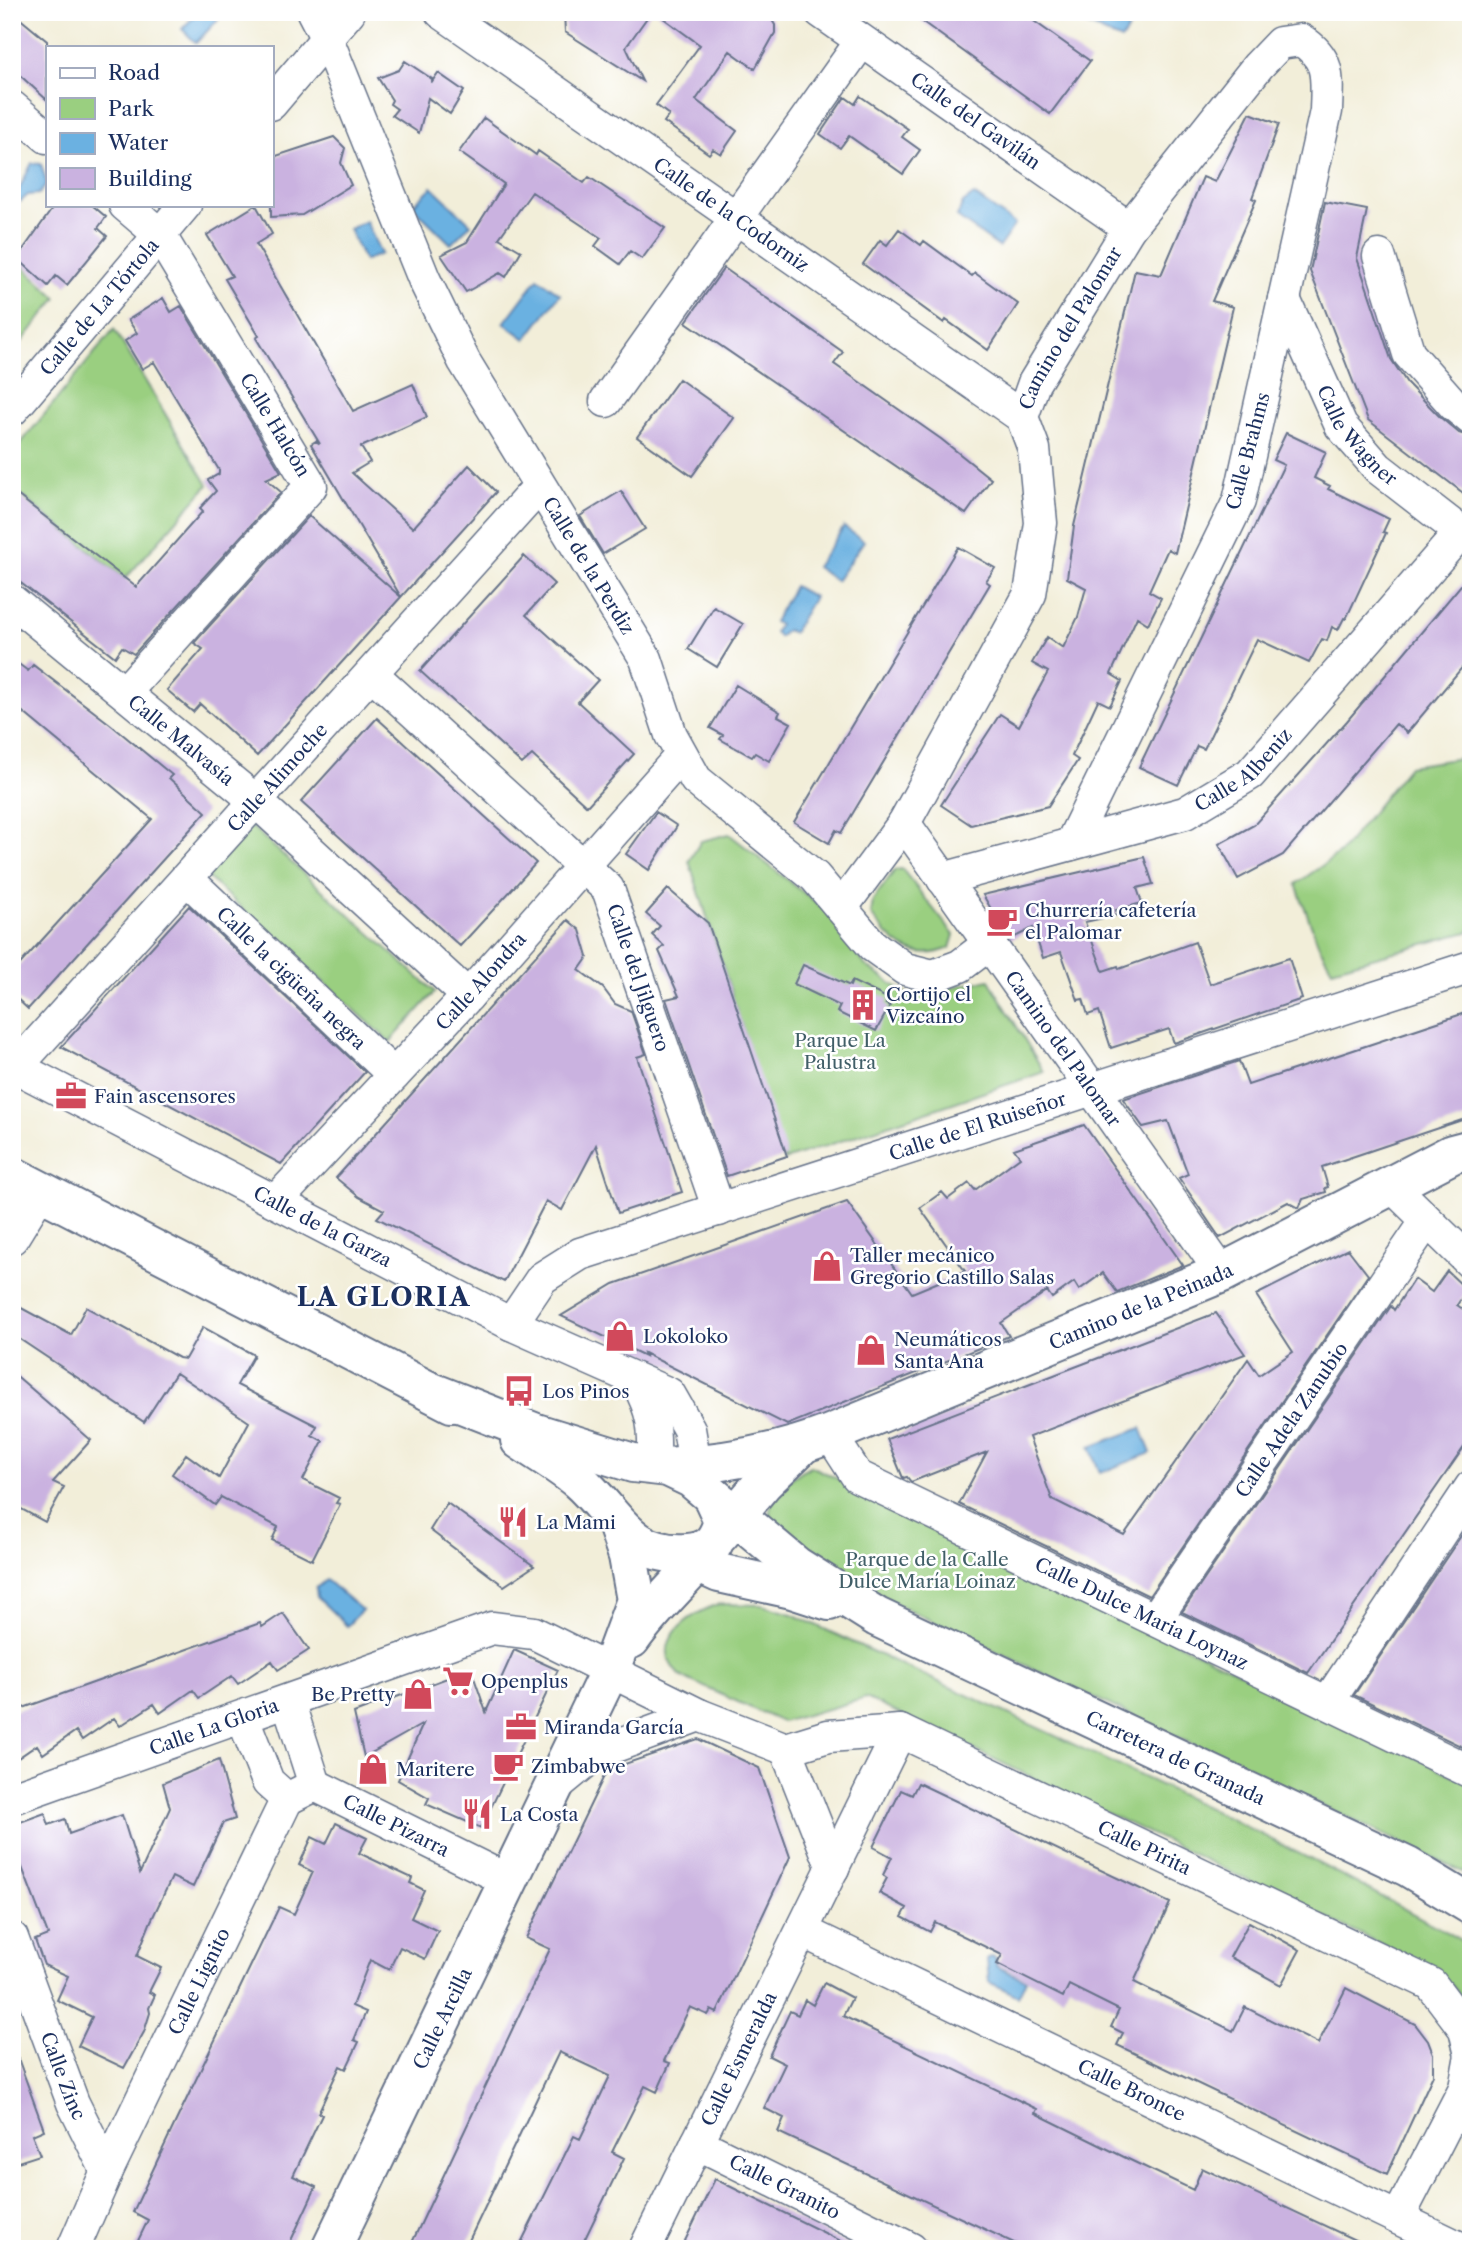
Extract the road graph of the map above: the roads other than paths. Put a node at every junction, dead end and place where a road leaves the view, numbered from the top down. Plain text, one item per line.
1 (349, 12) edge
2 (441, 12) edge
3 (821, 12) edge
4 (320, 26) edge
5 (1300, 40) joint
6 (861, 42) junction
7 (273, 101) edge
8 (12, 107) edge
9 (46, 136) edge
10 (126, 206) edge
11 (184, 206) edge
12 (736, 218) junction
13 (1129, 228) junction
14 (159, 234) junction
15 (1379, 256) dead end
16 (1284, 299) junction
17 (606, 401) dead end
18 (12, 410) edge
19 (1022, 416) junction
20 (1471, 419) edge
21 (539, 487) junction
22 (1465, 536) edge
23 (12, 601) edge
24 (372, 674) junction
25 (125, 692) junction
26 (680, 757) junction
27 (257, 803) junction
28 (904, 824) junction
29 (1071, 844) junction
30 (582, 866) junction
31 (187, 878) junction
32 (943, 879) junction
33 (841, 908) junction
34 (989, 944) junction
35 (1471, 967) edge
36 (468, 996) junction
37 (14, 1066) edge
38 (394, 1075) junction
39 (1093, 1091) junction
40 (1471, 1149) edge
41 (27, 1184) edge
42 (1392, 1186) junction
43 (277, 1200) junction
44 (719, 1210) junction
45 (1426, 1222) junction
46 (12, 1238) edge
47 (1471, 1263) edge
48 (1222, 1273) junction
49 (511, 1324) junction
50 (637, 1382) junction
51 (429, 1391) junction
52 (817, 1439) junction
53 (1471, 1487) edge
54 (690, 1504) junction
55 (612, 1518) junction
56 (877, 1617) junction
57 (1156, 1618) junction
58 (610, 1670) junction
59 (288, 1702) junction
60 (1328, 1702) junction
61 (699, 1714) junction
62 (243, 1718) junction
63 (910, 1737) junction
64 (786, 1749) junction
65 (1471, 1772) edge
66 (315, 1785) junction
67 (552, 1789) junction
68 (12, 1798) edge
69 (287, 1799) junction
70 (832, 1868) junction
71 (507, 1880) junction
72 (1471, 1905) edge
73 (802, 1931) junction
74 (12, 1938) edge
75 (697, 2143) junction
76 (107, 2171) junction
77 (1398, 2218) junction
78 (73, 2249) edge
79 (331, 2249) edge
80 (645, 2249) edge
81 (911, 2249) edge
82 (1462, 2249) edge

1 - 4 street
2 - 12 street, Calle de la Codorniz
3 - 6 street, Calle del Gavilán
4 - 7 street
4 - 21 street, Calle de la Perdiz
5 - 13 street, Camino del Palomar
5 - 16 street, Calle Brahms
6 - 12 street
6 - 13 street, Calle del Gavilán
8 - 9 street
10 - 14 street
11 - 14 street, Calle de La Tórtola
12 - 17 street
12 - 19 street, Calle de la Codorniz
13 - 19 street, Camino del Palomar
14 - 18 street, Calle de La Tórtola
14 - 25 street, Calle Halcón
15 - 20 street
16 - 22 street, Calle Wagner
16 - 29 street, Calle Brahms
19 - 28 street, Camino del Palomar
21 - 24 street, Calle Alimoche
21 - 26 street, Calle de la Perdiz
22 - 29 street, Calle Albeniz
23 - 25 street, Calle Malvasía
24 - 27 street, Calle Alimoche
24 - 30 street, Calle del Jilguero
25 - 27 street, Calle Malvasía
26 - 30 street, Calle Alondra
26 - 33 street, Calle de la Perdiz
27 - 31 street, Calle Alimoche
27 - 36 street, Calle Malvasía
28 - 32 street, Camino del Palomar
28 - 33 street, Camino del Palomar
29 - 32 street, Calle Albeniz
30 - 36 street, Calle Alondra
30 - 44 street, Calle del Jilguero
31 - 37 street, Calle Alimoche
31 - 38 street, Calle la cigüeña negra
32 - 34 street, Camino del Palomar
33 - 34 street, Calle de la Perdiz
34 - 39 street, Camino del Palomar
35 - 39 street, Calle de El Ruiseñor
36 - 38 street, Calle Alondra
37 - 43 street, Calle de la Garza
38 - 43 street, Calle Alondra
39 - 44 street, Calle de El Ruiseñor
39 - 48 street, Camino del Palomar
40 - 42 main road, Camino de la Peinada
41 - 46 street
41 - 51 main road
42 - 45 street
42 - 48 main road, Camino de la Peinada
43 - 49 street, Calle de la Garza
44 - 49 street, Calle de El Ruiseñor
45 - 47 street
45 - 57 street, Calle Adela Zanubio
48 - 52 main road, Camino de la Peinada
49 - 50 street, Calle de la Garza
50 - 54 street
50 - 54 street, Calle de la Garza
51 - 54 main road
51 - 55 main road
52 - 54 main road, Camino de la Peinada
52 - 54 main road, Camino de la Peinada
52 - 57 street, Calle Dulce Maria Loynaz
53 - 60 street
54 - 55 main road
54 - 55 main road
54 - 56 main road
54 - 56 main road
54 - 58 main road, Calle Arcilla
55 - 58 main road, Calle Arcilla
56 - 72 main road, Carretera de Granada
57 - 60 street, Calle Dulce Maria Loynaz
58 - 59 street, Calle La Gloria
58 - 61 street
58 - 67 main road, Calle Arcilla
59 - 62 street, Calle La Gloria
59 - 66 street
60 - 65 street, Calle Dulce Maria Loynaz
61 - 64 street
61 - 67 street, Calle Arcilla
62 - 68 street, Calle La Gloria
62 - 69 street
63 - 64 street, Calle Pirita
63 - 70 street, Calle Esmeralda
63 - 77 street, Calle Pirita
64 - 70 street
66 - 69 street
66 - 71 street, Calle Pizarra
67 - 71 main road, Calle Arcilla
69 - 76 street, Calle Lignito
70 - 73 street, Calle Esmeralda
71 - 79 main road, Calle Arcilla
73 - 75 street, Calle Esmeralda
73 - 77 street, Calle Bronce
74 - 76 street, Calle Zinc
75 - 80 street, Calle Esmeralda
75 - 81 street, Calle Granito
76 - 78 street, Calle Lignito
77 - 82 street, Calle Bronce

